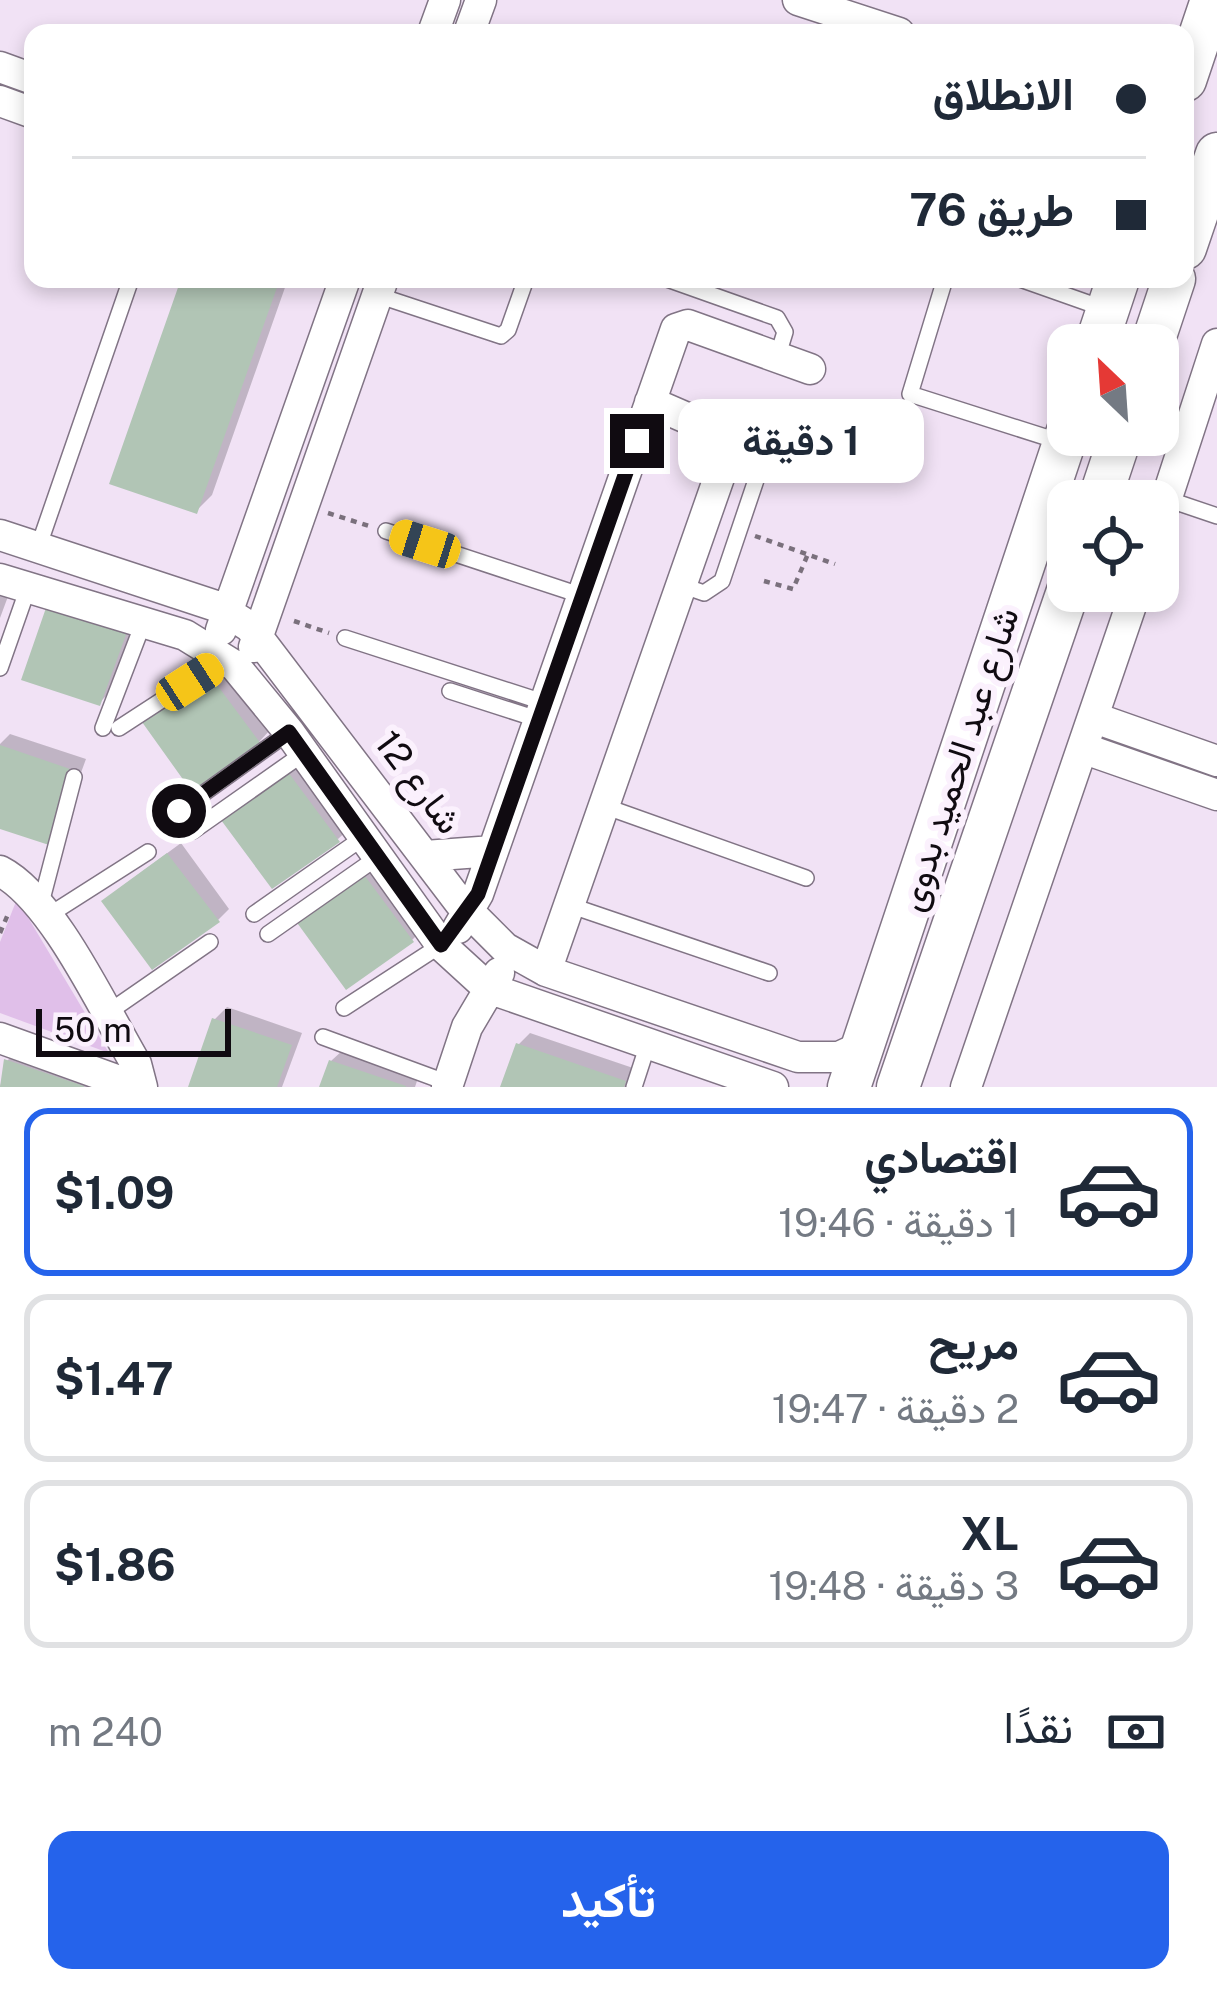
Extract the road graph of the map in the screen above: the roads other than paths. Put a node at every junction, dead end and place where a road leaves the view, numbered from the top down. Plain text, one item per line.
1 (798, 0) edge
2 (1209, 3) edge
3 (871, 24) edge
4 (1194, 51) edge
5 (1217, 156) edge
6 (1194, 222) edge
7 (128, 288) edge
8 (342, 288) edge
9 (380, 288) edge
10 (382, 288) edge
11 (523, 288) edge
12 (692, 288) edge
13 (942, 288) edge
14 (1045, 288) edge
15 (1171, 288) edge
16 (1108, 311) edge
17 (1159, 324) edge
18 (1217, 344) edge
19 (777, 358) junction
20 (810, 369) dead end
21 (650, 402) junction
22 (1047, 432) edge
23 (729, 449) junction
24 (1060, 456) edge
25 (1172, 480) edge
26 (1179, 513) edge
27 (1217, 516) edge
28 (386, 531) dead end
29 (0, 535) edge
30 (38, 548) junction
31 (14, 584) edge
32 (681, 585) junction
33 (583, 596) junction
34 (227, 611) junction
35 (1061, 612) edge
36 (1129, 612) edge
37 (144, 621) junction
38 (258, 634) junction
39 (345, 638) dead end
40 (227, 661) junction
41 (0, 668) edge
42 (450, 691) dead end
43 (543, 712) junction
44 (1095, 718) junction
45 (296, 742) junction
46 (1085, 748) junction
47 (1217, 760) edge
48 (74, 777) dead end
49 (1217, 795) edge
50 (604, 806) junction
51 (179, 811) dead end
52 (193, 831) dead end
53 (371, 847) junction
54 (493, 851) junction
55 (148, 852) dead end
56 (425, 856) junction
57 (0, 871) edge
58 (806, 878) dead end
59 (569, 904) junction
60 (43, 912) junction
61 (254, 914) dead end
62 (469, 914) junction
63 (268, 934) dead end
64 (210, 942) dead end
65 (441, 945) junction
66 (514, 954) junction
67 (546, 971) junction
68 (769, 973) dead end
69 (488, 988) junction
70 (344, 1008) dead end
71 (106, 1014) junction
72 (323, 1037) dead end
73 (1, 1042) edge
74 (648, 1044) junction
75 (862, 1046) junction
76 (98, 1080) edge
77 (145, 1085) edge
78 (447, 1085) edge
79 (634, 1087) edge
80 (773, 1087) edge
81 (849, 1087) edge
82 (898, 1087) edge
83 (966, 1087) edge

1 - 3 street
2 - 4 main road
5 - 6 main road
7 - 30 lane
8 - 34 street
9 - 38 street
10 - 11 lane
12 - 19 lane
13 - 22 lane
14 - 16 lane
15 - 17 main road
18 - 25 street
19 - 20 street
19 - 21 street
21 - 23 street
21 - 33 street
23 - 32 street
23 - 32 lane
24 - 75 main road, شارع عبد الحميد بدوى
26 - 27 lane
28 - 33 lane
29 - 30 street, شارع 12
30 - 34 street, شارع 12
31 - 37 street, شارع 12
31 - 41 lane
32 - 50 street
33 - 43 street
34 - 38 street, شارع 12
34 - 40 street
35 - 82 main road, شارع عبد الحميد بدوى
36 - 44 street
37 - 40 street, شارع 12
37 - 40 lane
38 - 40 street
38 - 56 street, شارع 12
39 - 43 lane
40 - 45 street, شارع 12
42 - 43 lane
43 - 54 street
44 - 46 street
44 - 47 street
45 - 51 lane
45 - 52 lane
45 - 53 street, شارع 12
46 - 49 street
46 - 83 street
48 - 60 lane
50 - 58 lane
50 - 59 street
53 - 61 lane
53 - 63 lane
53 - 65 street, شارع 12
54 - 56 street
54 - 62 street
55 - 60 lane
56 - 62 street, شارع 12
57 - 60 street
59 - 67 street
59 - 68 lane
60 - 71 street
62 - 65 street
62 - 66 street, شارع 12
64 - 71 lane
65 - 69 street, شارع 12
65 - 70 lane
66 - 67 street, شارع 12
66 - 69 street
67 - 75 street, شارع 12
69 - 74 street, شارع 12
69 - 78 street
71 - 77 street
72 - 78 lane
73 - 76 street
74 - 79 lane
74 - 80 street, شارع 12
75 - 81 main road, شارع عبد الحميد بدوى
76 - 77 street

